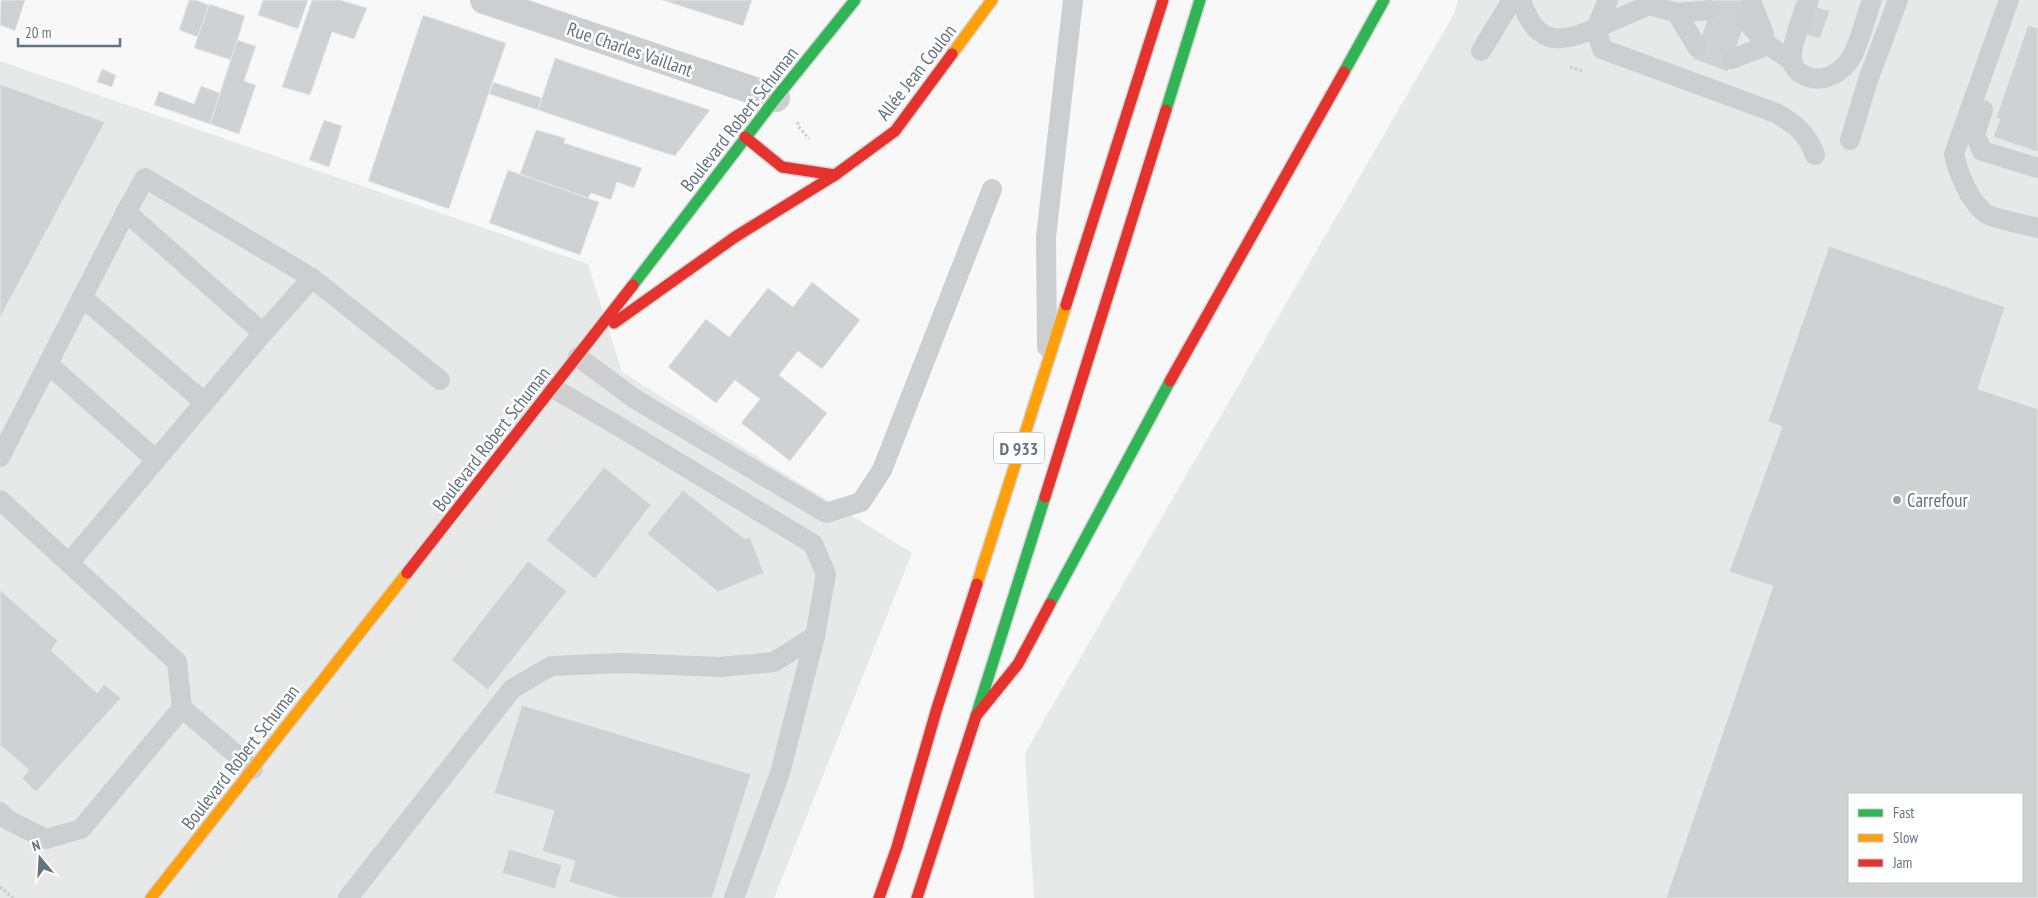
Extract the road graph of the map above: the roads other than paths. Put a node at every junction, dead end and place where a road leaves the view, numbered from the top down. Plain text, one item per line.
1 (484, 0) edge
2 (855, 0) edge
3 (992, 0) edge
4 (1073, 0) edge
5 (1163, 0) edge
6 (1200, 0) edge
7 (1384, 0) edge
8 (1512, 0) edge
9 (1521, 0) edge
10 (1608, 0) edge
11 (1809, 0) edge
12 (1872, 0) edge
13 (1898, 0) edge
14 (2009, 0) edge
15 (1706, 5) edge
16 (1749, 12) dead end
17 (1677, 14) junction
18 (1596, 28) junction
19 (1701, 38) dead end
20 (1768, 45) junction
21 (1735, 50) dead end
22 (1481, 51) dead end
23 (1792, 61) junction
24 (1986, 64) junction
25 (776, 98) junction
26 (745, 137) junction
27 (1850, 140) dead end
28 (1816, 155) dead end
29 (2038, 168) edge
30 (835, 175) junction
31 (992, 188) dead end
32 (126, 212) junction
33 (2038, 228) edge
34 (312, 278) junction
35 (82, 297) junction
36 (263, 333) junction
37 (591, 340) junction
38 (578, 357) junction
39 (1047, 362) junction
40 (48, 364) junction
41 (440, 380) dead end
42 (553, 388) junction
43 (204, 402) junction
44 (0, 457) edge
45 (156, 460) junction
46 (0, 500) edge
47 (70, 564) junction
48 (815, 636) junction
49 (182, 708) junction
50 (976, 716) junction
51 (253, 769) junction
52 (0, 812) edge
53 (151, 898) edge
54 (348, 898) edge
55 (734, 898) edge
56 (879, 898) edge
57 (917, 898) edge

1 - 25 street, Rue Charles Vaillant
2 - 25 main road, Boulevard Robert Schuman
3 - 30 main road, Allée Jean Coulon
4 - 39 lane
5 - 39 main road, D 933
6 - 50 main road, D 933
7 - 50 main road
8 - 22 lane
9 - 18 lane
10 - 18 lane
11 - 23 lane
12 - 23 lane
13 - 27 lane
14 - 24 lane
15 - 17 lane
16 - 20 lane
17 - 18 lane
17 - 19 lane
18 - 28 lane
20 - 21 lane
20 - 23 lane
24 - 29 lane
24 - 33 lane
25 - 26 main road, Boulevard Robert Schuman
26 - 30 main road
26 - 37 main road, Boulevard Robert Schuman
30 - 37 main road, Allée Jean Coulon
31 - 38 lane
32 - 34 lane
32 - 35 lane
32 - 36 lane
34 - 36 lane
34 - 41 lane
35 - 40 lane
35 - 43 lane
36 - 43 lane
37 - 38 main road, Boulevard Robert Schuman
38 - 42 main road, Boulevard Robert Schuman
39 - 56 main road, D 933
40 - 44 lane
40 - 45 lane
42 - 48 lane
42 - 51 main road, Boulevard Robert Schuman
43 - 45 lane
45 - 47 lane
46 - 47 lane
47 - 49 lane
48 - 54 lane
48 - 55 lane
49 - 51 lane
49 - 52 lane
50 - 57 main road, D 933
51 - 53 main road, Boulevard Robert Schuman

